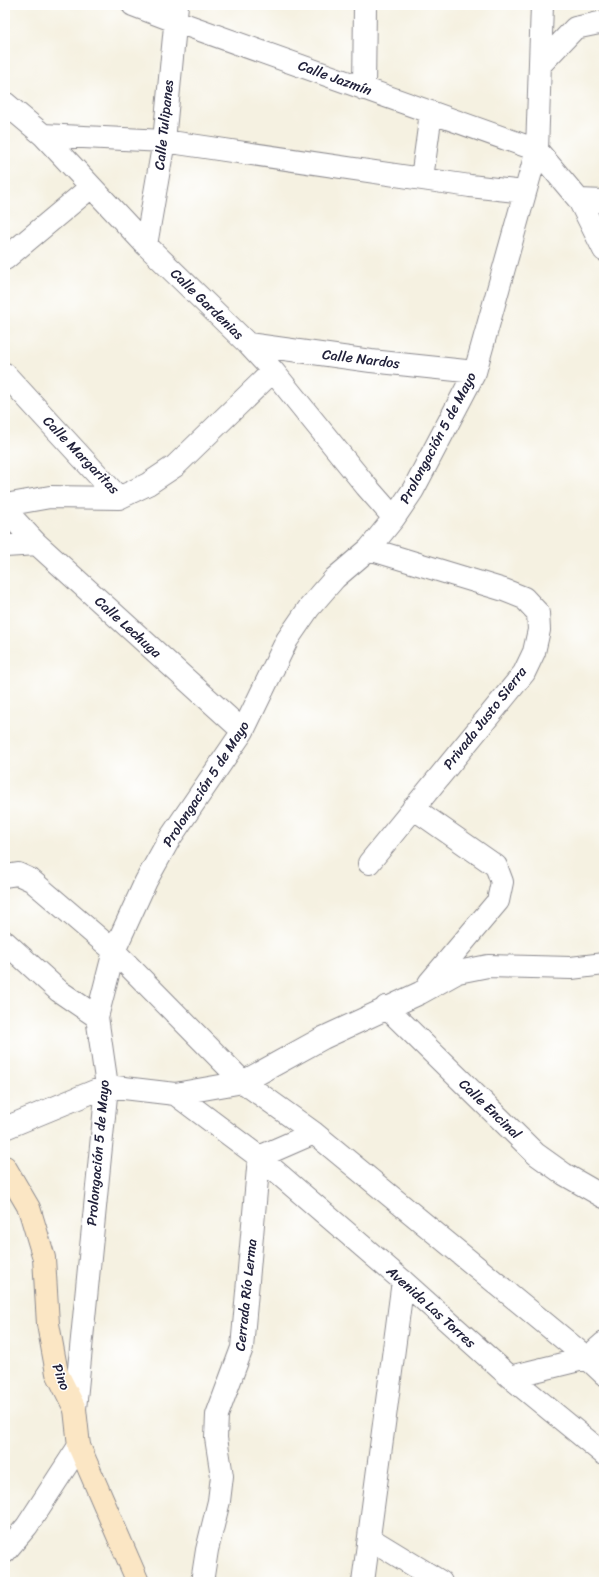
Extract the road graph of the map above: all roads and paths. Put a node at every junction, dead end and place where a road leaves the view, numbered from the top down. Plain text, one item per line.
1 (133, 5) edge
2 (365, 5) edge
3 (542, 5) edge
4 (176, 13) edge
5 (604, 22) edge
6 (540, 65) junction
7 (364, 89) junction
8 (5, 103) edge
9 (431, 112) junction
10 (43, 135) junction
11 (164, 141) junction
12 (537, 150) junction
13 (422, 178) junction
14 (91, 187) junction
15 (524, 192) junction
16 (579, 200) junction
17 (604, 201) edge
18 (146, 245) junction
19 (604, 250) edge
20 (5, 259) edge
21 (248, 344) junction
22 (273, 371) junction
23 (475, 372) junction
24 (5, 374) edge
25 (119, 498) junction
26 (5, 505) edge
27 (5, 510) edge
28 (394, 518) junction
29 (37, 544) junction
30 (5, 546) edge
31 (369, 550) junction
32 (242, 731) junction
33 (414, 808) junction
34 (369, 863) dead end
35 (5, 876) edge
36 (5, 942) edge
37 (114, 951) junction
38 (604, 964) edge
39 (420, 993) junction
40 (386, 1007) junction
41 (97, 1017) junction
42 (242, 1082) junction
43 (107, 1086) junction
44 (175, 1094) junction
45 (5, 1128) edge
46 (314, 1133) junction
47 (259, 1157) junction
48 (5, 1167) edge
49 (604, 1197) edge
50 (403, 1281) junction
51 (604, 1343) edge
52 (587, 1358) junction
53 (604, 1374) edge
54 (510, 1377) junction
55 (75, 1410) junction
56 (79, 1446) junction
57 (604, 1454) edge
58 (369, 1538) junction
59 (5, 1552) edge
60 (138, 1582) edge
61 (202, 1582) edge
62 (363, 1582) edge
63 (441, 1582) edge

1 - 4 street, Calle Jazmín
2 - 7 street
3 - 6 street, Prolongación 5 de Mayo
4 - 7 street, Calle Jazmín
4 - 11 street, Calle Tulipanes
5 - 6 street
6 - 12 street, Prolongación 5 de Mayo
7 - 9 street, Calle Jazmín
8 - 10 street, Calle Gardenias
9 - 12 street, Calle Jazmín
9 - 13 street
10 - 11 street
10 - 14 street, Calle Gardenias
11 - 13 street
11 - 18 street, Calle Tulipanes
12 - 15 street, Prolongación 5 de Mayo
12 - 16 street
13 - 15 street
14 - 18 street, Calle Gardenias
14 - 20 street
15 - 23 street, Prolongación 5 de Mayo
16 - 17 street
16 - 19 street
18 - 21 street, Calle Gardenias
21 - 22 street, Calle Gardenias
21 - 23 street, Calle Nardos
22 - 25 street, Calle Margaritas
22 - 28 street, Calle Gardenias
23 - 28 street, Prolongación 5 de Mayo
24 - 25 street, Calle Margaritas
25 - 26 street
27 - 29 street, Calle Lechuga
28 - 31 street, Prolongación 5 de Mayo
29 - 30 street
29 - 32 street, Calle Lechuga
31 - 32 street, Prolongación 5 de Mayo
31 - 33 street, Privada Justo Sierra
32 - 37 street, Prolongación 5 de Mayo
33 - 34 street, Privada Justo Sierra
33 - 39 street
35 - 37 street
36 - 41 street
37 - 41 street, Prolongación 5 de Mayo
37 - 42 street
38 - 39 street
39 - 40 street
40 - 42 street
40 - 49 street, Calle Encinal
41 - 43 street, Prolongación 5 de Mayo
42 - 44 street
42 - 46 street
43 - 44 street
43 - 45 street
43 - 55 street, Prolongación 5 de Mayo
44 - 47 street, Avenida Las Torres
46 - 47 street
46 - 52 street
47 - 50 street, Avenida Las Torres
47 - 61 street, Cerrada Río Lerma
48 - 55 street, Pino
50 - 54 street, Avenida Las Torres
50 - 58 street
51 - 52 street
52 - 53 street
52 - 54 street
54 - 57 street, Avenida Las Torres
55 - 56 street, Pino
56 - 59 street
56 - 60 street, Pino
58 - 62 street
58 - 63 street

